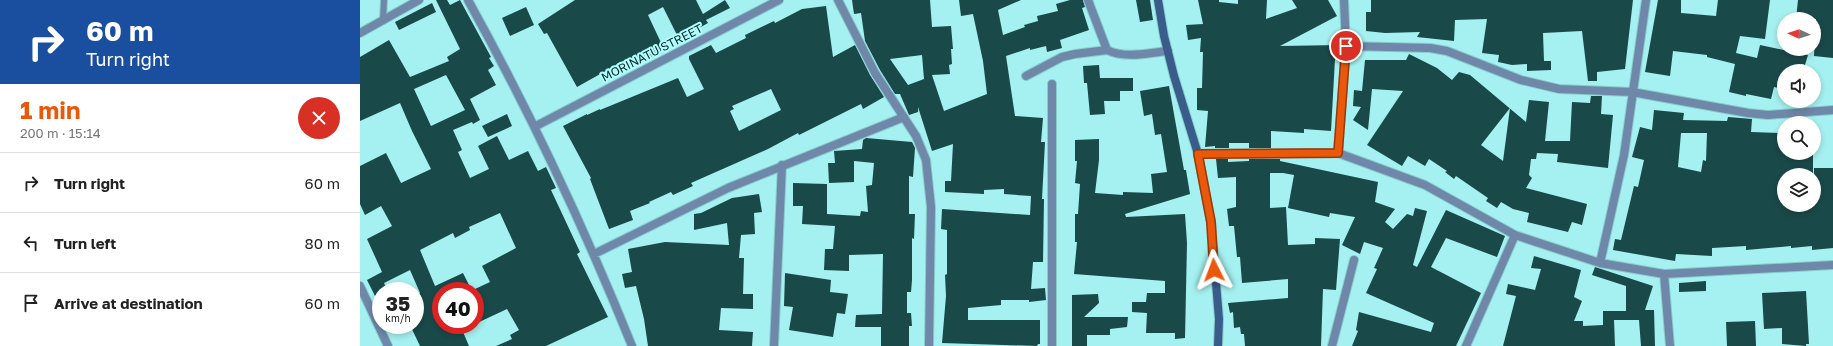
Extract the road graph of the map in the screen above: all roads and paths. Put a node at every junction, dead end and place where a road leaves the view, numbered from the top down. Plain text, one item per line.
1 (384, 0) edge
2 (419, 0) edge
3 (468, 0) edge
4 (779, 0) edge
5 (838, 0) edge
6 (1088, 0) edge
7 (1158, 0) edge
8 (1344, 0) edge
9 (1646, 0) edge
10 (383, 20) junction
11 (360, 33) edge
12 (1346, 46) junction
13 (1107, 50) junction
14 (1168, 51) junction
15 (1026, 76) dead end
16 (1052, 84) dead end
17 (1632, 92) junction
18 (1833, 110) edge
19 (904, 117) junction
20 (536, 126) junction
21 (1338, 153) junction
22 (1198, 154) junction
23 (782, 165) junction
24 (1515, 235) junction
25 (594, 254) junction
26 (1354, 260) dead end
27 (1600, 263) junction
28 (1833, 265) edge
29 (1664, 274) junction
30 (360, 286) edge
31 (388, 346) edge
32 (632, 346) edge
33 (774, 346) edge
34 (929, 346) edge
35 (1052, 346) edge
36 (1218, 346) edge
37 (1332, 346) edge
38 (1466, 346) edge
39 (1670, 346) edge

1 - 10 lane
2 - 10 street
3 - 20 street
4 - 20 street, MORINATU STREET
5 - 19 street
6 - 13 street
7 - 14 street
8 - 12 street
9 - 17 street
10 - 11 street
12 - 17 street
12 - 21 street
13 - 14 street
13 - 15 street
14 - 22 street
16 - 35 street
17 - 18 street
17 - 27 street
19 - 23 street
19 - 34 street
20 - 25 street
21 - 22 street
21 - 24 street
22 - 36 street
23 - 25 street
23 - 33 street
24 - 27 street
24 - 38 street
25 - 32 street
26 - 37 street
27 - 29 street
28 - 29 street
29 - 39 street
30 - 31 street

